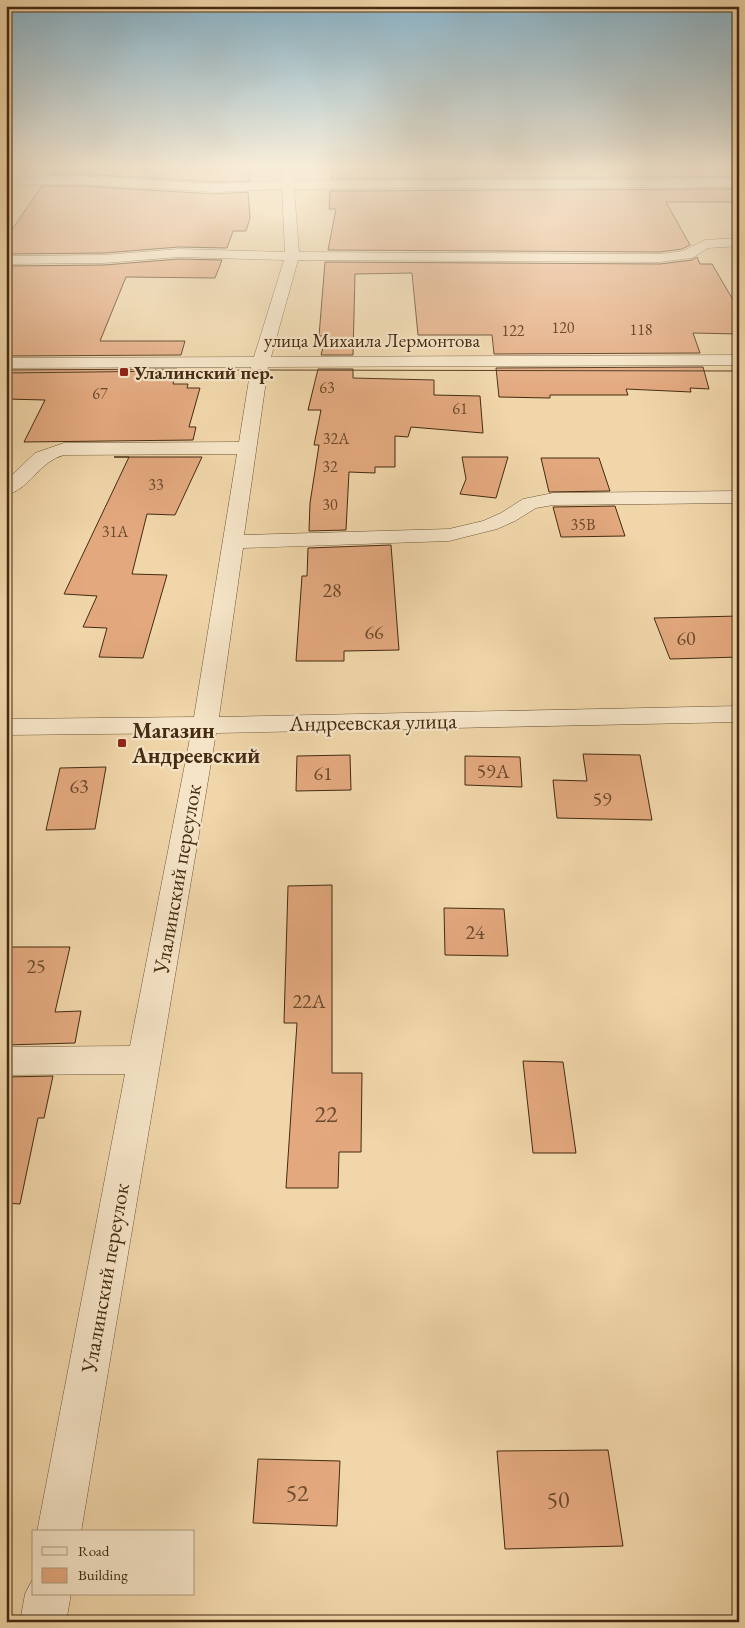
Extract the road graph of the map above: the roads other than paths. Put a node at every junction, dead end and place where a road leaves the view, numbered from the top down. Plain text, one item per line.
1 (291, 244) edge
2 (705, 244) edge
3 (292, 256) junction
4 (6, 260) edge
5 (739, 360) edge
6 (261, 362) junction
7 (6, 363) edge
8 (248, 448) junction
9 (6, 489) edge
10 (739, 497) edge
11 (233, 542) junction
12 (739, 714) edge
13 (205, 725) junction
14 (6, 727) edge
15 (144, 1060) junction
16 (6, 1061) edge
17 (59, 1530) edge
18 (48, 1596) edge
19 (43, 1622) edge

1 - 3 street, Улалинский переулок
2 - 3 street
3 - 4 street
3 - 6 street, Улалинский переулок
5 - 6 street, улица Михаила Лермонтова
6 - 7 street, улица Михаила Лермонтова
6 - 8 street, Улалинский переулок
8 - 9 street
8 - 11 street, Улалинский переулок
10 - 11 street
11 - 13 street, Улалинский переулок
12 - 13 street, Андреевская улица
13 - 14 street, Андреевская улица
13 - 15 street, Улалинский переулок
15 - 16 street
15 - 17 street, Улалинский переулок
18 - 19 street

